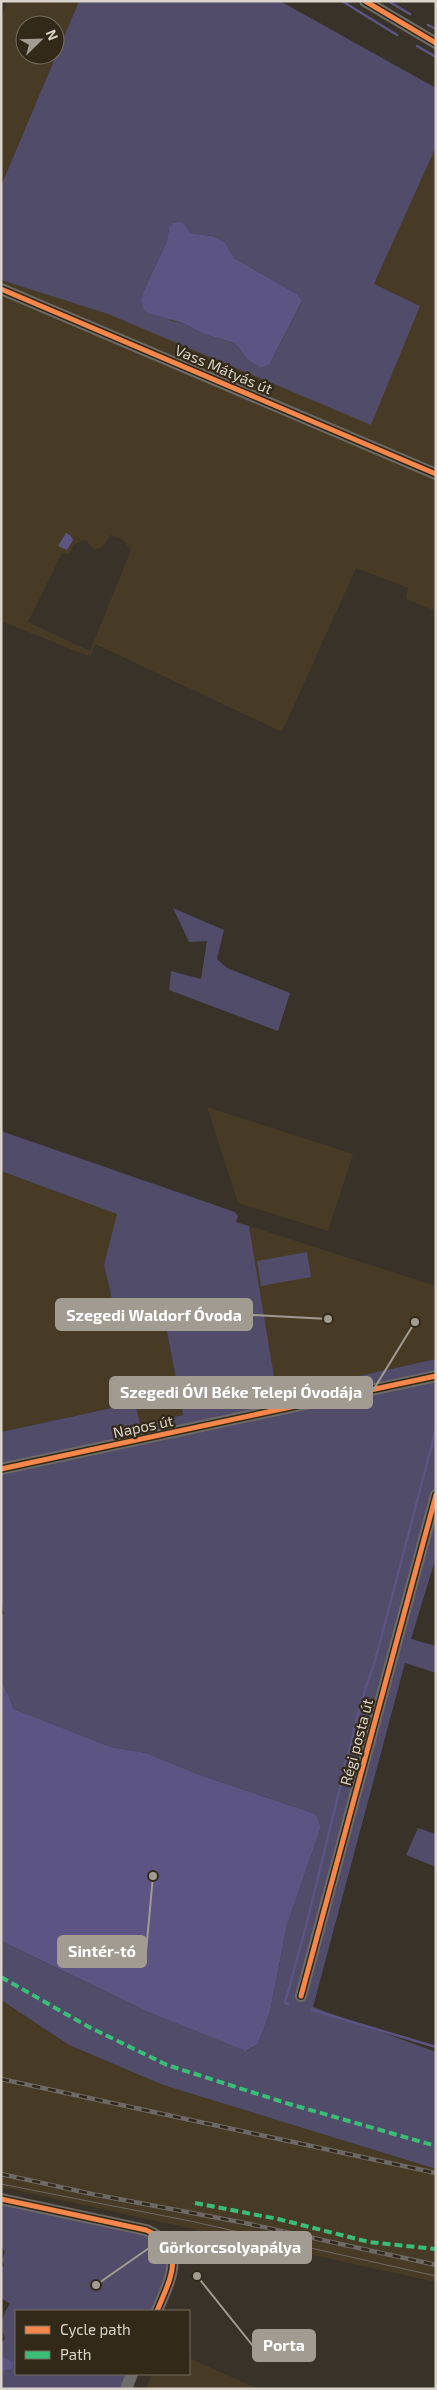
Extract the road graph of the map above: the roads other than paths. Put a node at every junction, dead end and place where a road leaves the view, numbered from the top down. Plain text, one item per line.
1 (365, 1) edge
2 (436, 43) edge
3 (1, 289) edge
4 (436, 474) edge
5 (436, 1376) edge
6 (1, 1469) edge
7 (436, 1495) edge
8 (301, 1996) dead end
9 (1, 2199) edge
10 (157, 2310) edge

1 - 2 street
3 - 4 street, Vass Mátyás út
5 - 6 street, Napos út
7 - 8 street, Régi posta út
9 - 10 street

